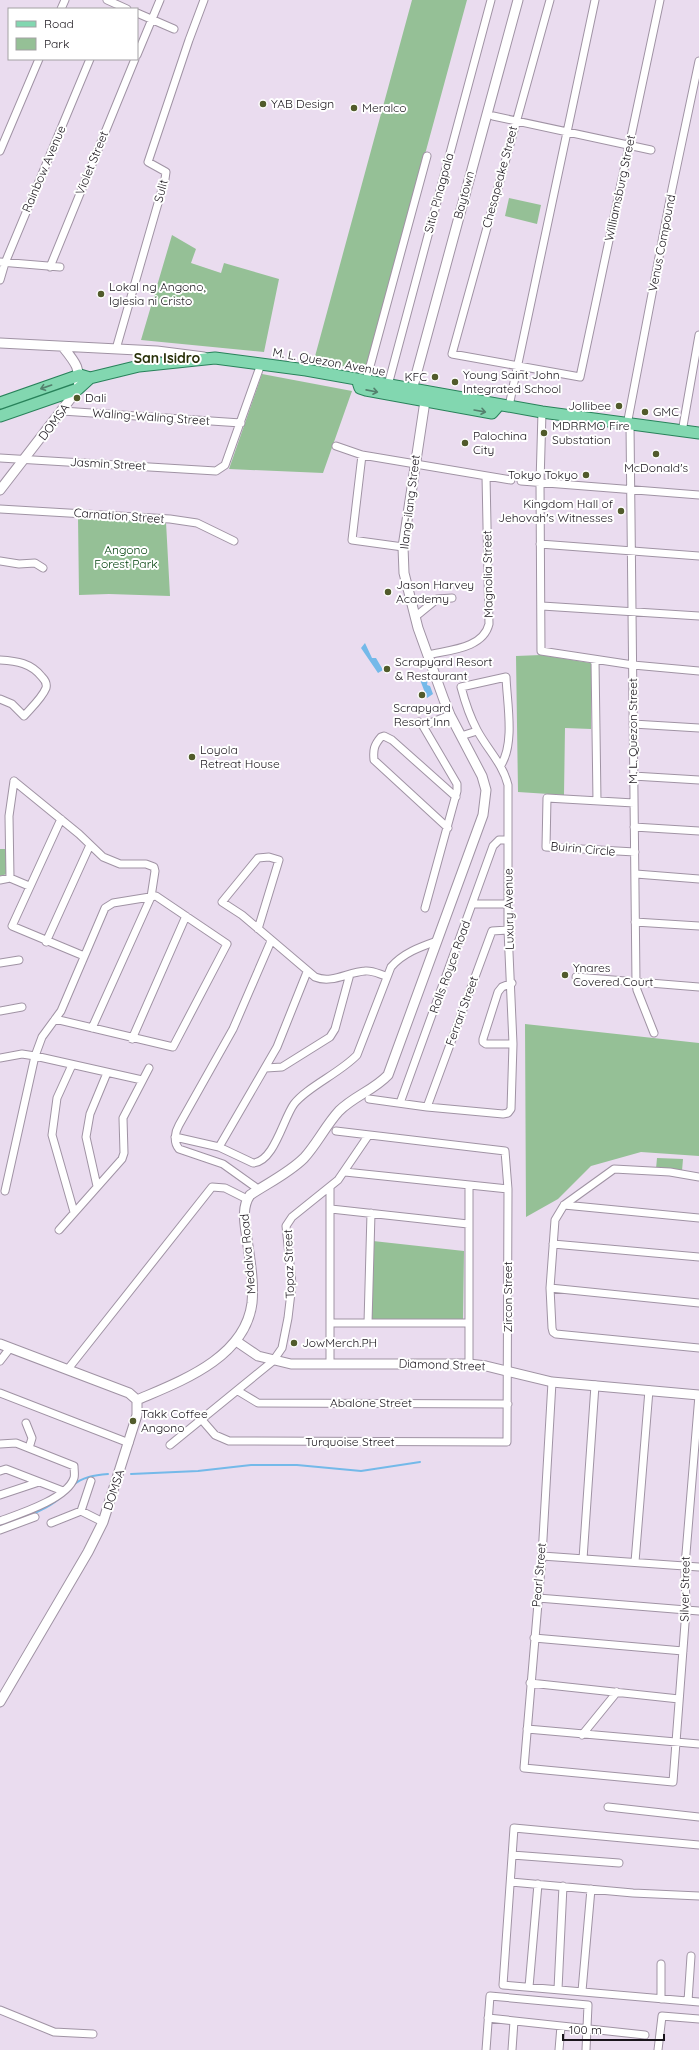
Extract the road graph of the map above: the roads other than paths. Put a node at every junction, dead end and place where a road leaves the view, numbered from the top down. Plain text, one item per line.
1 (160, 0) edge
2 (204, 0) edge
3 (491, 0) edge
4 (518, 0) edge
5 (550, 0) edge
6 (595, 0) edge
7 (660, 0) edge
8 (112, 3) edge
9 (124, 8) edge
10 (138, 13) edge
11 (152, 20) junction
12 (174, 29) dead end
13 (138, 53) edge
14 (39, 60) edge
15 (90, 60) edge
16 (135, 60) edge
17 (699, 61) edge
18 (493, 116) dead end
19 (516, 121) junction
20 (566, 132) junction
21 (629, 145) junction
22 (651, 150) dead end
23 (0, 151) edge
24 (428, 156) dead end
25 (2, 263) edge
26 (50, 267) junction
27 (60, 268) dead end
28 (0, 280) edge
29 (699, 335) edge
30 (0, 343) edge
31 (64, 348) junction
32 (116, 350) junction
33 (215, 358) junction
34 (261, 364) junction
35 (518, 365) junction
36 (85, 376) junction
37 (362, 380) junction
38 (388, 385) junction
39 (78, 389) junction
40 (412, 390) junction
41 (425, 401) junction
42 (0, 403) edge
43 (504, 406) junction
44 (62, 411) junction
45 (542, 412) junction
46 (1, 413) edge
47 (241, 422) junction
48 (628, 425) junction
49 (682, 432) junction
50 (699, 433) edge
51 (336, 446) dead end
52 (362, 455) junction
53 (0, 458) edge
54 (24, 460) junction
55 (414, 464) junction
56 (486, 476) junction
57 (511, 480) dead end
58 (521, 482) dead end
59 (540, 483) junction
60 (0, 490) edge
61 (630, 490) junction
62 (699, 495) edge
63 (0, 509) edge
64 (234, 541) dead end
65 (540, 544) junction
66 (403, 547) junction
67 (631, 550) junction
68 (699, 556) edge
69 (0, 561) edge
70 (43, 568) dead end
71 (452, 598) dead end
72 (542, 606) junction
73 (632, 611) junction
74 (699, 616) edge
75 (415, 617) junction
76 (428, 655) junction
77 (0, 660) edge
78 (595, 660) junction
79 (633, 665) junction
80 (699, 671) edge
81 (0, 699) edge
82 (450, 715) junction
83 (633, 724) junction
84 (699, 728) edge
85 (478, 731) junction
86 (461, 736) junction
87 (501, 765) junction
88 (633, 776) junction
89 (699, 780) edge
90 (456, 797) junction
91 (597, 801) junction
92 (634, 803) junction
93 (61, 819) junction
94 (634, 827) junction
95 (448, 828) junction
96 (699, 831) edge
97 (508, 840) junction
98 (90, 845) junction
99 (635, 852) junction
100 (636, 874) junction
101 (10, 878) junction
102 (699, 879) edge
103 (0, 880) edge
104 (29, 886) junction
105 (151, 897) junction
106 (473, 904) junction
107 (508, 904) junction
108 (425, 908) dead end
109 (186, 916) junction
110 (636, 922) junction
111 (699, 926) edge
112 (258, 929) junction
113 (508, 930) junction
114 (271, 941) junction
115 (437, 941) junction
116 (46, 942) junction
117 (84, 956) junction
118 (19, 960) dead end
119 (0, 963) edge
120 (308, 972) junction
121 (350, 974) junction
122 (386, 976) junction
123 (576, 977) dead end
124 (512, 982) junction
125 (636, 982) junction
126 (699, 987) edge
127 (22, 1007) dead end
128 (0, 1011) edge
129 (54, 1019) junction
130 (92, 1028) junction
131 (654, 1033) dead end
132 (132, 1039) junction
133 (513, 1044) junction
134 (34, 1056) junction
135 (0, 1058) edge
136 (72, 1065) junction
137 (149, 1068) dead end
138 (266, 1068) junction
139 (107, 1072) junction
140 (142, 1080) junction
141 (369, 1099) dead end
142 (400, 1104) junction
143 (427, 1107) junction
144 (336, 1131) dead end
145 (368, 1136) junction
146 (175, 1137) junction
147 (219, 1147) junction
148 (345, 1172) junction
149 (699, 1177) edge
150 (469, 1185) junction
151 (97, 1186) junction
152 (330, 1187) junction
153 (258, 1189) junction
154 (508, 1189) junction
155 (5, 1192) dead end
156 (247, 1199) junction
157 (564, 1205) junction
158 (331, 1209) junction
159 (74, 1212) junction
160 (371, 1213) junction
161 (699, 1218) edge
162 (468, 1224) junction
163 (59, 1230) dead end
164 (553, 1244) junction
165 (699, 1257) edge
166 (550, 1288) junction
167 (699, 1303) edge
168 (331, 1323) junction
169 (368, 1323) junction
170 (469, 1324) junction
171 (236, 1341) junction
172 (0, 1344) edge
173 (10, 1348) junction
174 (699, 1348) edge
175 (0, 1360) edge
176 (273, 1361) junction
177 (330, 1364) junction
178 (469, 1364) junction
179 (68, 1369) junction
180 (508, 1371) junction
181 (552, 1382) junction
182 (595, 1385) junction
183 (649, 1390) junction
184 (238, 1391) junction
185 (0, 1393) edge
186 (699, 1395) edge
187 (137, 1400) junction
188 (508, 1404) junction
189 (202, 1420) junction
190 (26, 1423) dead end
191 (129, 1442) junction
192 (507, 1442) joint
193 (0, 1444) edge
194 (170, 1445) dead end
195 (28, 1448) junction
196 (0, 1472) edge
197 (90, 1481) dead end
198 (39, 1482) junction
199 (63, 1491) junction
200 (0, 1496) edge
201 (81, 1511) junction
202 (36, 1517) dead end
203 (0, 1521) edge
204 (103, 1522) junction
205 (50, 1523) dead end
206 (0, 1530) edge
207 (542, 1556) junction
208 (583, 1559) junction
209 (635, 1562) junction
210 (685, 1566) junction
211 (699, 1567) edge
212 (538, 1598) junction
213 (686, 1610) junction
214 (699, 1612) edge
215 (534, 1638) junction
216 (683, 1651) junction
217 (530, 1683) junction
218 (617, 1692) junction
219 (679, 1699) junction
220 (0, 1702) edge
221 (527, 1729) junction
222 (582, 1735) junction
223 (676, 1743) junction
224 (699, 1744) edge
225 (673, 1782) joint
226 (608, 1807) dead end
227 (699, 1817) edge
228 (699, 1845) edge
229 (512, 1855) junction
230 (619, 1863) dead end
231 (511, 1882) junction
232 (538, 1884) junction
233 (563, 1886) junction
234 (591, 1889) junction
235 (699, 1896) edge
236 (691, 1956) dead end
237 (661, 1964) dead end
238 (529, 1987) junction
239 (558, 1989) junction
240 (582, 1991) junction
241 (661, 1999) junction
242 (688, 2001) junction
243 (699, 2002) edge
244 (0, 2010) edge
245 (488, 2018) junction
246 (699, 2019) edge
247 (514, 2021) junction
248 (561, 2026) junction
249 (587, 2029) junction
250 (93, 2034) dead end
251 (645, 2035) dead end
252 (486, 2050) edge
253 (512, 2050) edge
254 (559, 2050) edge
255 (586, 2050) edge
256 (658, 2050) edge

1 - 11 street
2 - 32 street, Sulit
3 - 38 street, Sitio Pinagpala
4 - 40 street, Baytown
5 - 19 street, Chesapeake Street
6 - 20 street
7 - 21 street, Williamsburg Street
8 - 9 street
10 - 11 street
11 - 12 street
11 - 13 street
14 - 23 street
15 - 25 street, Rainbow Avenue
16 - 26 street, Violet Street
17 - 48 street, Venus Compound
18 - 19 street
19 - 20 street
19 - 35 street, Chesapeake Street
20 - 21 street
20 - 35 street
21 - 22 street
21 - 35 street, Williamsburg Street
24 - 37 street
25 - 26 street
25 - 28 street, Rainbow Avenue
26 - 27 street
29 - 49 street
30 - 31 street, M. L. Quezon Avenue
31 - 32 street, M. L. Quezon Avenue
31 - 36 street
32 - 33 street, M. L. Quezon Avenue
33 - 34 main road, M. L. Quezon Avenue
33 - 36 main road
34 - 37 main road, M. L. Quezon Avenue
34 - 47 street
35 - 43 street
36 - 39 main road
36 -> 42 main road
37 - 38 main road, M. L. Quezon Avenue
37 -> 41 main road
38 - 40 main road, M. L. Quezon Avenue
39 - 44 street, DOMSA
39 - 46 main road
40 - 43 main road, M. L. Quezon Avenue
41 -> 43 main road
41 - 55 street, Ilang-ilang Street
43 - 45 main road, M. L. Quezon Avenue
44 - 47 street, Waling-Waling Street
44 - 54 street, DOMSA
45 - 48 main road, M. L. Quezon Avenue
45 - 59 street
47 - 54 street, Jasmin Street
48 - 49 main road, M. L. Quezon Avenue
48 - 61 street, M. L. Quezon Street
49 - 50 main road, M. L. Quezon Avenue
51 - 52 street
52 - 55 street
52 - 66 street
53 - 54 street, Jasmin Street
54 - 60 street, DOMSA
55 - 56 street
55 - 66 street, Ilang-ilang Street
56 - 57 street
56 - 76 street, Magnolia Street
58 - 59 street
59 - 61 street
59 - 65 street
61 - 62 street
61 - 67 street, M. L. Quezon Street
63 - 64 street, Carnation Street
65 - 67 street
65 - 72 street
66 - 75 street, Ilang-ilang Street
67 - 68 street
67 - 73 street, M. L. Quezon Street
69 - 70 street
71 - 75 street
72 - 73 street
72 - 78 street
73 - 74 street
73 - 79 street, M. L. Quezon Street
75 - 76 street, Ilang-ilang Street
76 - 82 street, Ilang-ilang Street
77 - 81 street
78 - 79 street
78 - 91 street
79 - 80 street
79 - 83 street, M. L. Quezon Street
82 - 86 street, Ilang-ilang Street
82 - 90 street
83 - 84 street
83 - 88 street, M. L. Quezon Street
85 - 86 street
85 - 87 street, Luxury Avenue
85 - 87 street, Luxury Avenue
86 - 115 street, Ilang-ilang Street
87 - 97 street, Luxury Avenue
88 - 89 street
88 - 92 street, M. L. Quezon Street
90 - 95 street
90 - 95 street
91 - 92 street, Buirin Circle
91 - 99 street, Buirin Circle
92 - 94 street, M. L. Quezon Street
93 - 98 street
93 - 101 street
93 - 104 street
94 - 96 street
94 - 99 street, M. L. Quezon Street
95 - 108 street
97 - 106 street, Rolls Royce Road
97 - 107 street, Luxury Avenue
98 - 105 street
98 - 116 street
99 - 100 street, M. L. Quezon Street
100 - 102 street
100 - 110 street, M. L. Quezon Street
101 - 103 street
101 - 104 street
104 - 116 street
105 - 109 street
105 - 117 street
105 - 130 street
106 - 107 street
106 - 142 street, Rolls Royce Road
107 - 113 street, Luxury Avenue
109 - 132 street
109 - 132 street
110 - 111 street
110 - 125 street, M. L. Quezon Street
112 - 112 street
112 - 114 street
113 - 124 street, Luxury Avenue
113 - 143 street, Ferrari Street
114 - 120 street
114 - 146 street
115 - 122 street
115 - 153 street, Medalva Road
116 - 117 street
117 - 129 street
118 - 119 street
120 - 121 street
120 - 138 street
121 - 122 street
121 - 138 street
122 - 147 street
123 - 125 street
124 - 133 street, Luxury Avenue
124 - 133 street
125 - 126 street
125 - 131 street, M. L. Quezon Street
127 - 128 street
129 - 130 street
129 - 134 street
130 - 132 street
133 - 143 street, Luxury Avenue
134 - 135 street
134 - 136 street
134 - 155 street
136 - 139 street
136 - 159 street
137 - 140 street
138 - 147 street
139 - 140 street
139 - 151 street
140 - 151 street
141 - 142 street
142 - 143 street
144 - 145 street
145 - 148 street, Topaz Street
145 - 154 street, Zircon Street
146 - 147 street
146 - 153 street
148 - 150 street
148 - 152 street, Topaz Street
149 - 157 street
150 - 154 street
150 - 162 street
151 - 159 street
152 - 158 street
152 - 176 street, Topaz Street
153 - 156 street, Medalva Road
154 - 180 street, Zircon Street
156 - 171 street, Medalva Road
156 - 179 street
157 - 161 street
157 - 164 street
158 - 160 street
158 - 168 street
159 - 163 street
160 - 162 street
160 - 169 street
162 - 170 street
164 - 165 street
164 - 166 street
166 - 167 street
166 - 174 street
168 - 169 street
168 - 177 street
169 - 170 street
170 - 178 street
171 - 176 street, Diamond Street
171 - 187 street, Medalva Road
172 - 173 street
173 - 175 street
173 - 179 street
176 - 177 street, Diamond Street
176 - 184 street, Topaz Street
177 - 178 street, Diamond Street
178 - 180 street, Diamond Street
179 - 187 street
180 - 181 street, Diamond Street
180 - 188 street, Zircon Street
181 - 182 street, Diamond Street
181 - 207 street, Pearl Street
182 - 183 street, Diamond Street
182 - 208 street
183 - 186 street, Diamond Street
183 - 209 street
184 - 188 street, Abalone Street
184 - 189 street, Topaz Street
185 - 191 street
186 - 210 street, Silver Street
187 - 191 street, DOMSA
188 - 192 street, Zircon Street
189 - 192 street, Turquoise Street
189 - 194 street, Topaz Street
190 - 195 street
191 - 204 street, DOMSA
193 - 195 street
195 - 199 street
196 - 198 street
197 - 201 street
198 - 199 street
198 - 200 street
199 - 203 street
201 - 204 street
201 - 205 street
202 - 206 street
204 - 220 street, DOMSA
207 - 208 street
207 - 212 street, Pearl Street
208 - 209 street
209 - 210 street
210 - 211 street
210 - 213 street, Silver Street
212 - 213 street
212 - 215 street, Pearl Street
213 - 214 street
213 - 216 street, Silver Street
215 - 216 street
215 - 217 street, Pearl Street
216 - 219 street, Silver Street
217 - 218 street
217 - 221 street, Pearl Street
218 - 219 street
218 - 222 street
219 - 223 street, Silver Street
221 - 222 street
221 - 225 street, Pearl Street
222 - 223 street
223 - 224 street
223 - 225 street, Silver Street
226 - 227 street
228 - 229 street
229 - 230 street
229 - 231 street
231 - 232 street
231 - 238 street
232 - 233 street
232 - 238 street
233 - 234 street
233 - 239 street
234 - 235 street
234 - 240 street
236 - 242 street
237 - 241 street
238 - 239 street
239 - 240 street
240 - 241 street
241 - 242 street
242 - 243 street
244 - 250 street
245 - 247 street
245 - 249 street
245 - 252 street
246 - 256 street
247 - 248 street
247 - 253 street
248 - 249 street
248 - 254 street
249 - 251 street
249 - 255 street

